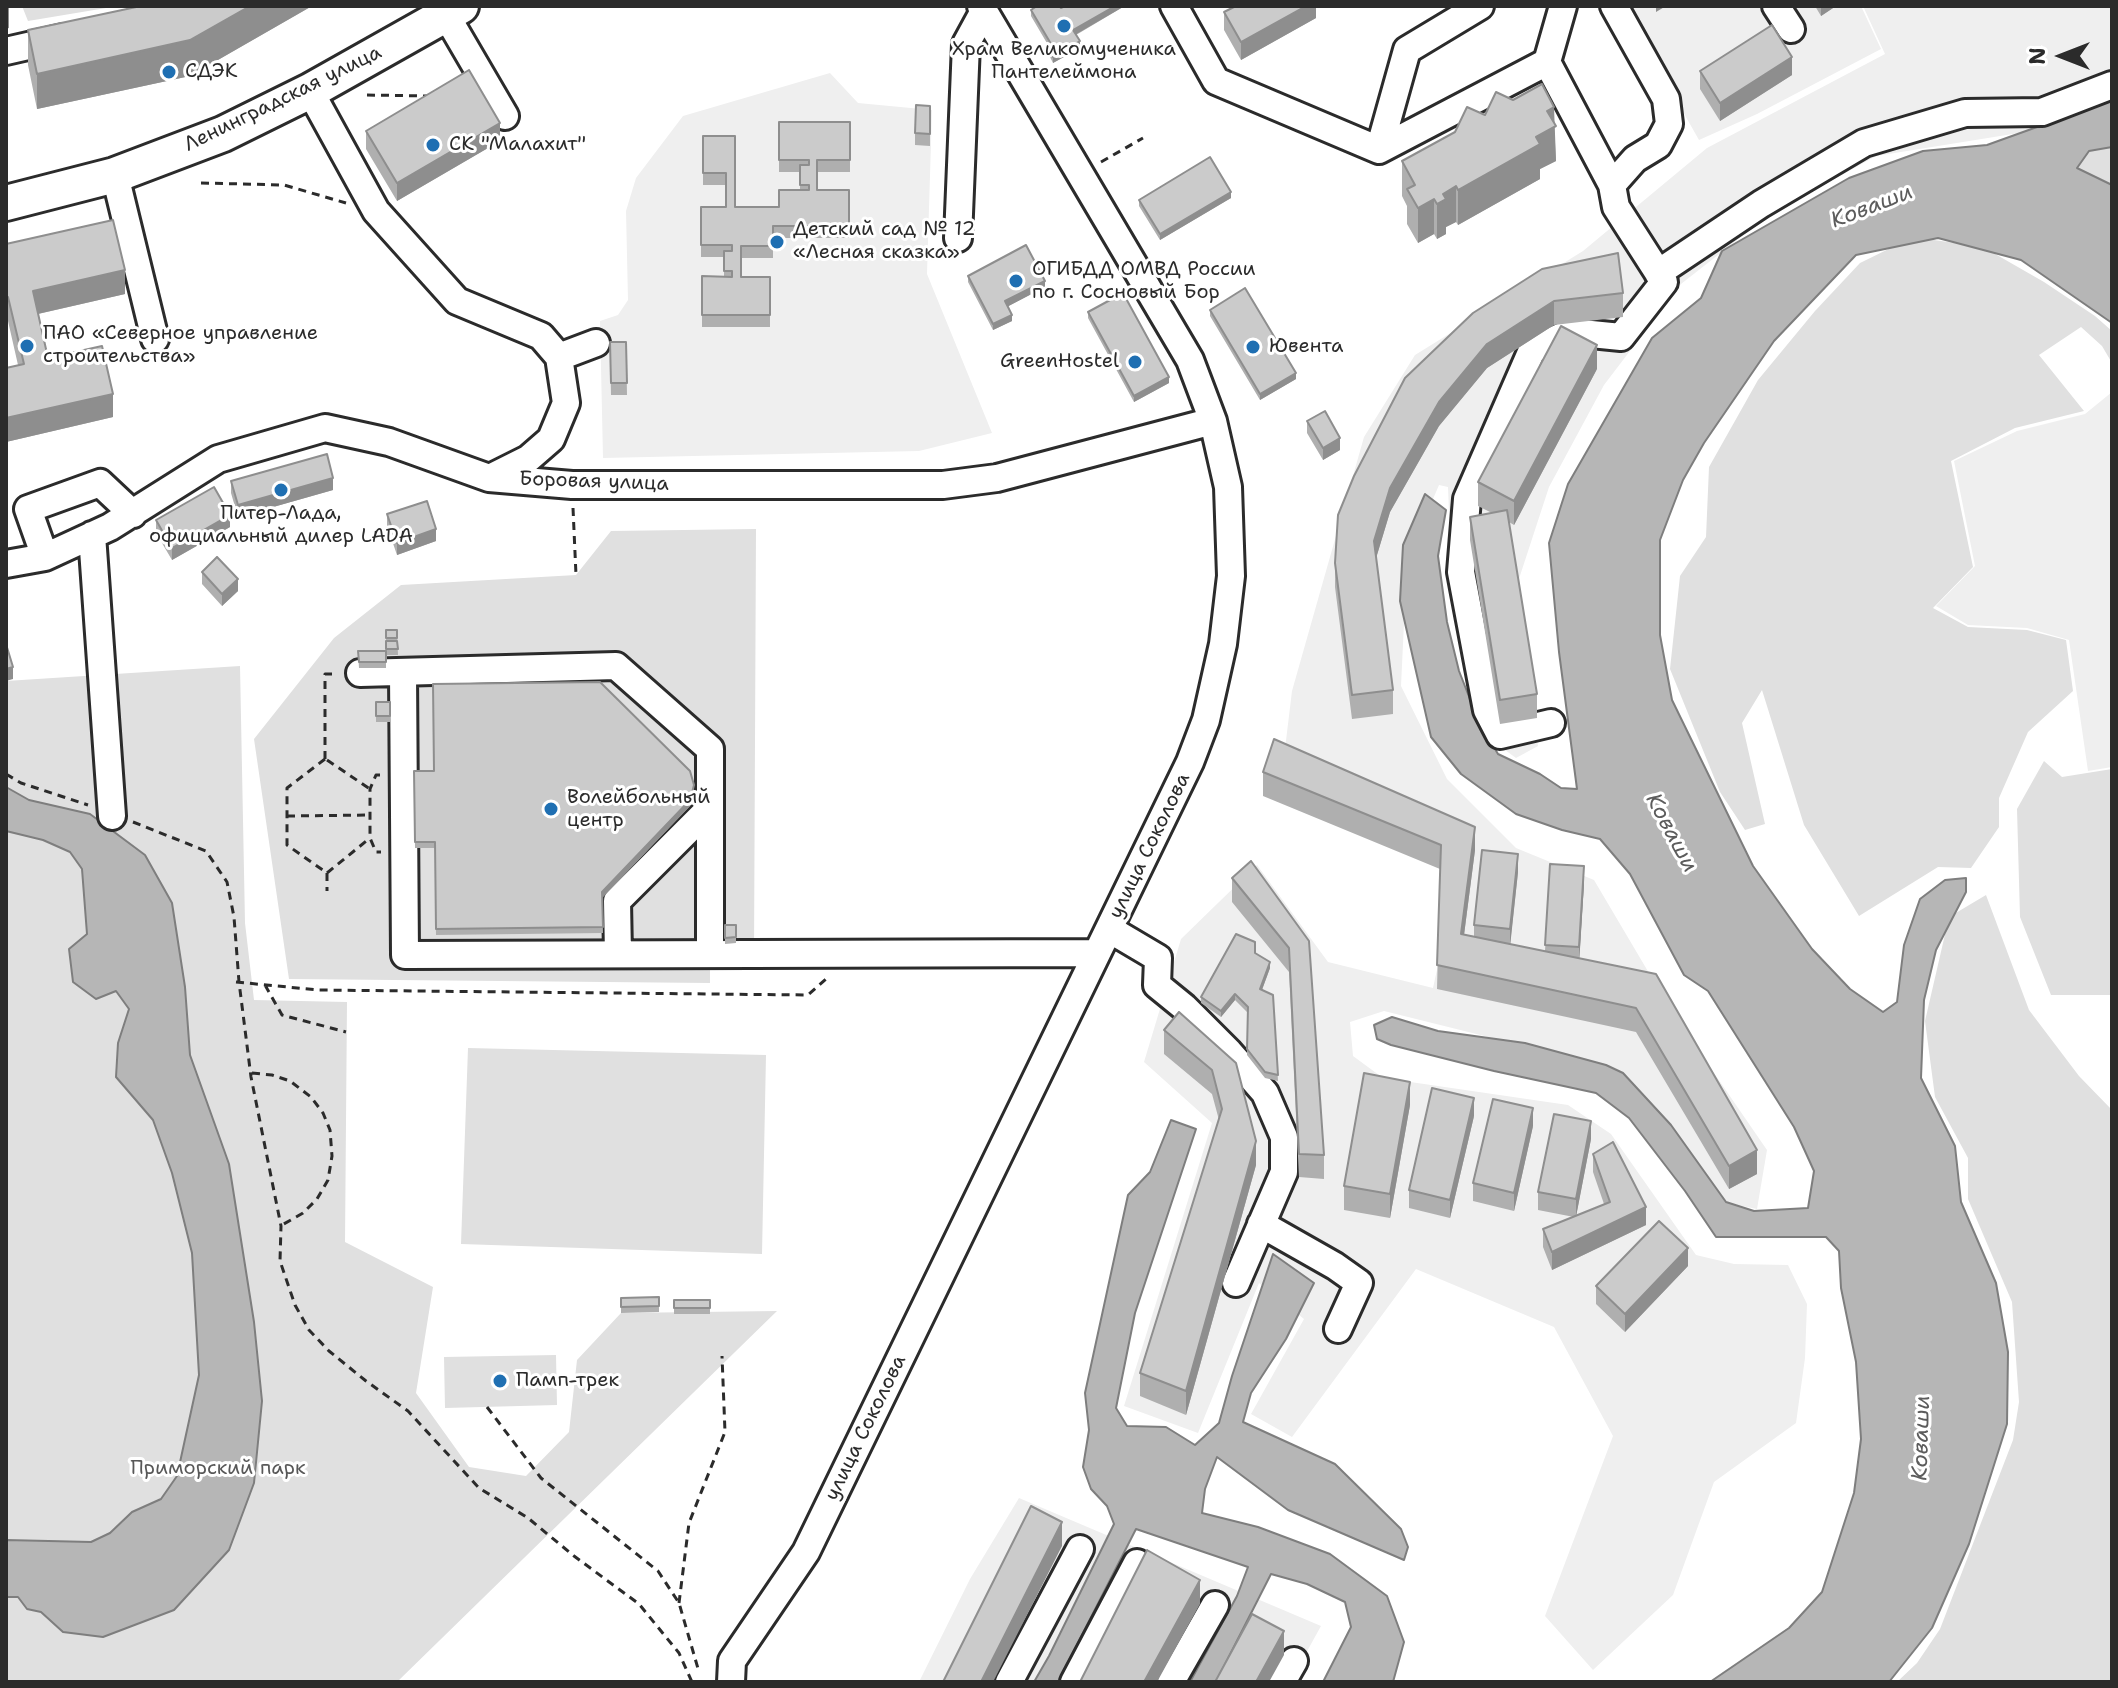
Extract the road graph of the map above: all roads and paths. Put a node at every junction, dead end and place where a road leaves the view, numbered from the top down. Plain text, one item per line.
1 (1174, 6) edge
2 (1480, 6) edge
3 (1563, 6) edge
4 (1614, 6) edge
5 (1776, 6) edge
6 (983, 9) edge
7 (453, 10) edge
8 (1791, 29) dead end
9 (83, 34) edge
10 (6, 51) edge
11 (1547, 62) junction
12 (2112, 85) edge
13 (310, 91) junction
14 (367, 95) dead end
15 (428, 96) edge
16 (505, 116) dead end
17 (1143, 138) dead end
18 (1379, 150) junction
19 (1101, 162) dead end
20 (115, 175) junction
21 (201, 183) dead end
22 (1612, 185) junction
23 (6, 203) edge
24 (376, 211) junction
25 (958, 238) dead end
26 (1658, 273) junction
27 (155, 339) dead end
28 (596, 343) dead end
29 (559, 357) junction
30 (1213, 421) junction
31 (489, 478) junction
32 (133, 514) junction
33 (574, 533) dead end
34 (92, 535) junction
35 (45, 557) junction
36 (6, 564) edge
37 (576, 575) dead end
38 (360, 673) joint
39 (403, 673) junction
40 (1551, 723) dead end
41 (325, 759) junction
42 (6, 774) edge
43 (376, 775) dead end
44 (370, 789) junction
45 (710, 808) junction
46 (112, 815) junction
47 (370, 815) junction
48 (287, 816) junction
49 (370, 838) junction
50 (376, 852) dead end
51 (327, 873) junction
52 (327, 891) dead end
53 (1109, 929) junction
54 (1097, 953) junction
55 (618, 954) junction
56 (710, 954) junction
57 (854, 954) junction
58 (238, 982) junction
59 (265, 985) junction
60 (346, 1032) dead end
61 (252, 1073) junction
62 (1261, 1224) junction
63 (281, 1226) junction
64 (1236, 1283) dead end
65 (1338, 1329) dead end
66 (722, 1356) dead end
67 (487, 1407) dead end
68 (1080, 1549) dead end
69 (1137, 1563) edge
70 (679, 1603) junction
71 (1215, 1605) dead end
72 (732, 1671) edge
73 (699, 1672) dead end
74 (692, 1682) edge
75 (1009, 1682) edge
76 (1074, 1682) edge
77 (1171, 1682) edge

1 - 18 street
2 - 18 street
3 - 11 street
4 - 22 street
5 - 8 street
6 - 25 street
6 - 30 street, улица Соколова
7 - 13 main road, Ленинградская улица
7 - 16 street
9 - 10 street
11 - 18 street
11 - 22 street
12 - 26 street
13 - 20 main road, Ленинградская улица
13 - 24 street
14 - 15 path
17 - 19 path
20 - 23 main road, Ленинградская улица
20 - 27 street
21 - 24 path
22 - 26 street
24 - 29 street
26 - 40 street
28 - 29 street
29 - 31 street
30 - 31 street, Боровая улица
30 - 53 street, улица Соколова
31 - 32 street, Боровая улица
32 - 34 street, Боровая улица
32 - 35 street
33 - 37 path
34 - 35 street, Боровая улица
34 - 46 street
35 - 36 street, Боровая улица
38 - 39 street
38 - 41 path
39 - 45 street
39 - 55 street
41 - 44 path
41 - 48 path
42 - 46 path
43 - 44 path
44 - 47 path
45 - 55 street
45 - 56 street
46 - 58 path
47 - 48 path
47 - 49 path
48 - 51 path
49 - 50 path
49 - 51 path
51 - 52 path
53 - 54 street, улица Соколова
53 - 62 street
54 - 57 street
54 - 72 street, улица Соколова
55 - 56 street
56 - 57 street
57 - 59 path
58 - 59 path
58 - 61 path
59 - 60 path
61 - 63 path
61 - 63 path
62 - 64 street
62 - 65 street
63 - 74 path
66 - 70 path
67 - 70 path
68 - 75 street
69 - 76 street
70 - 73 path
71 - 77 street

